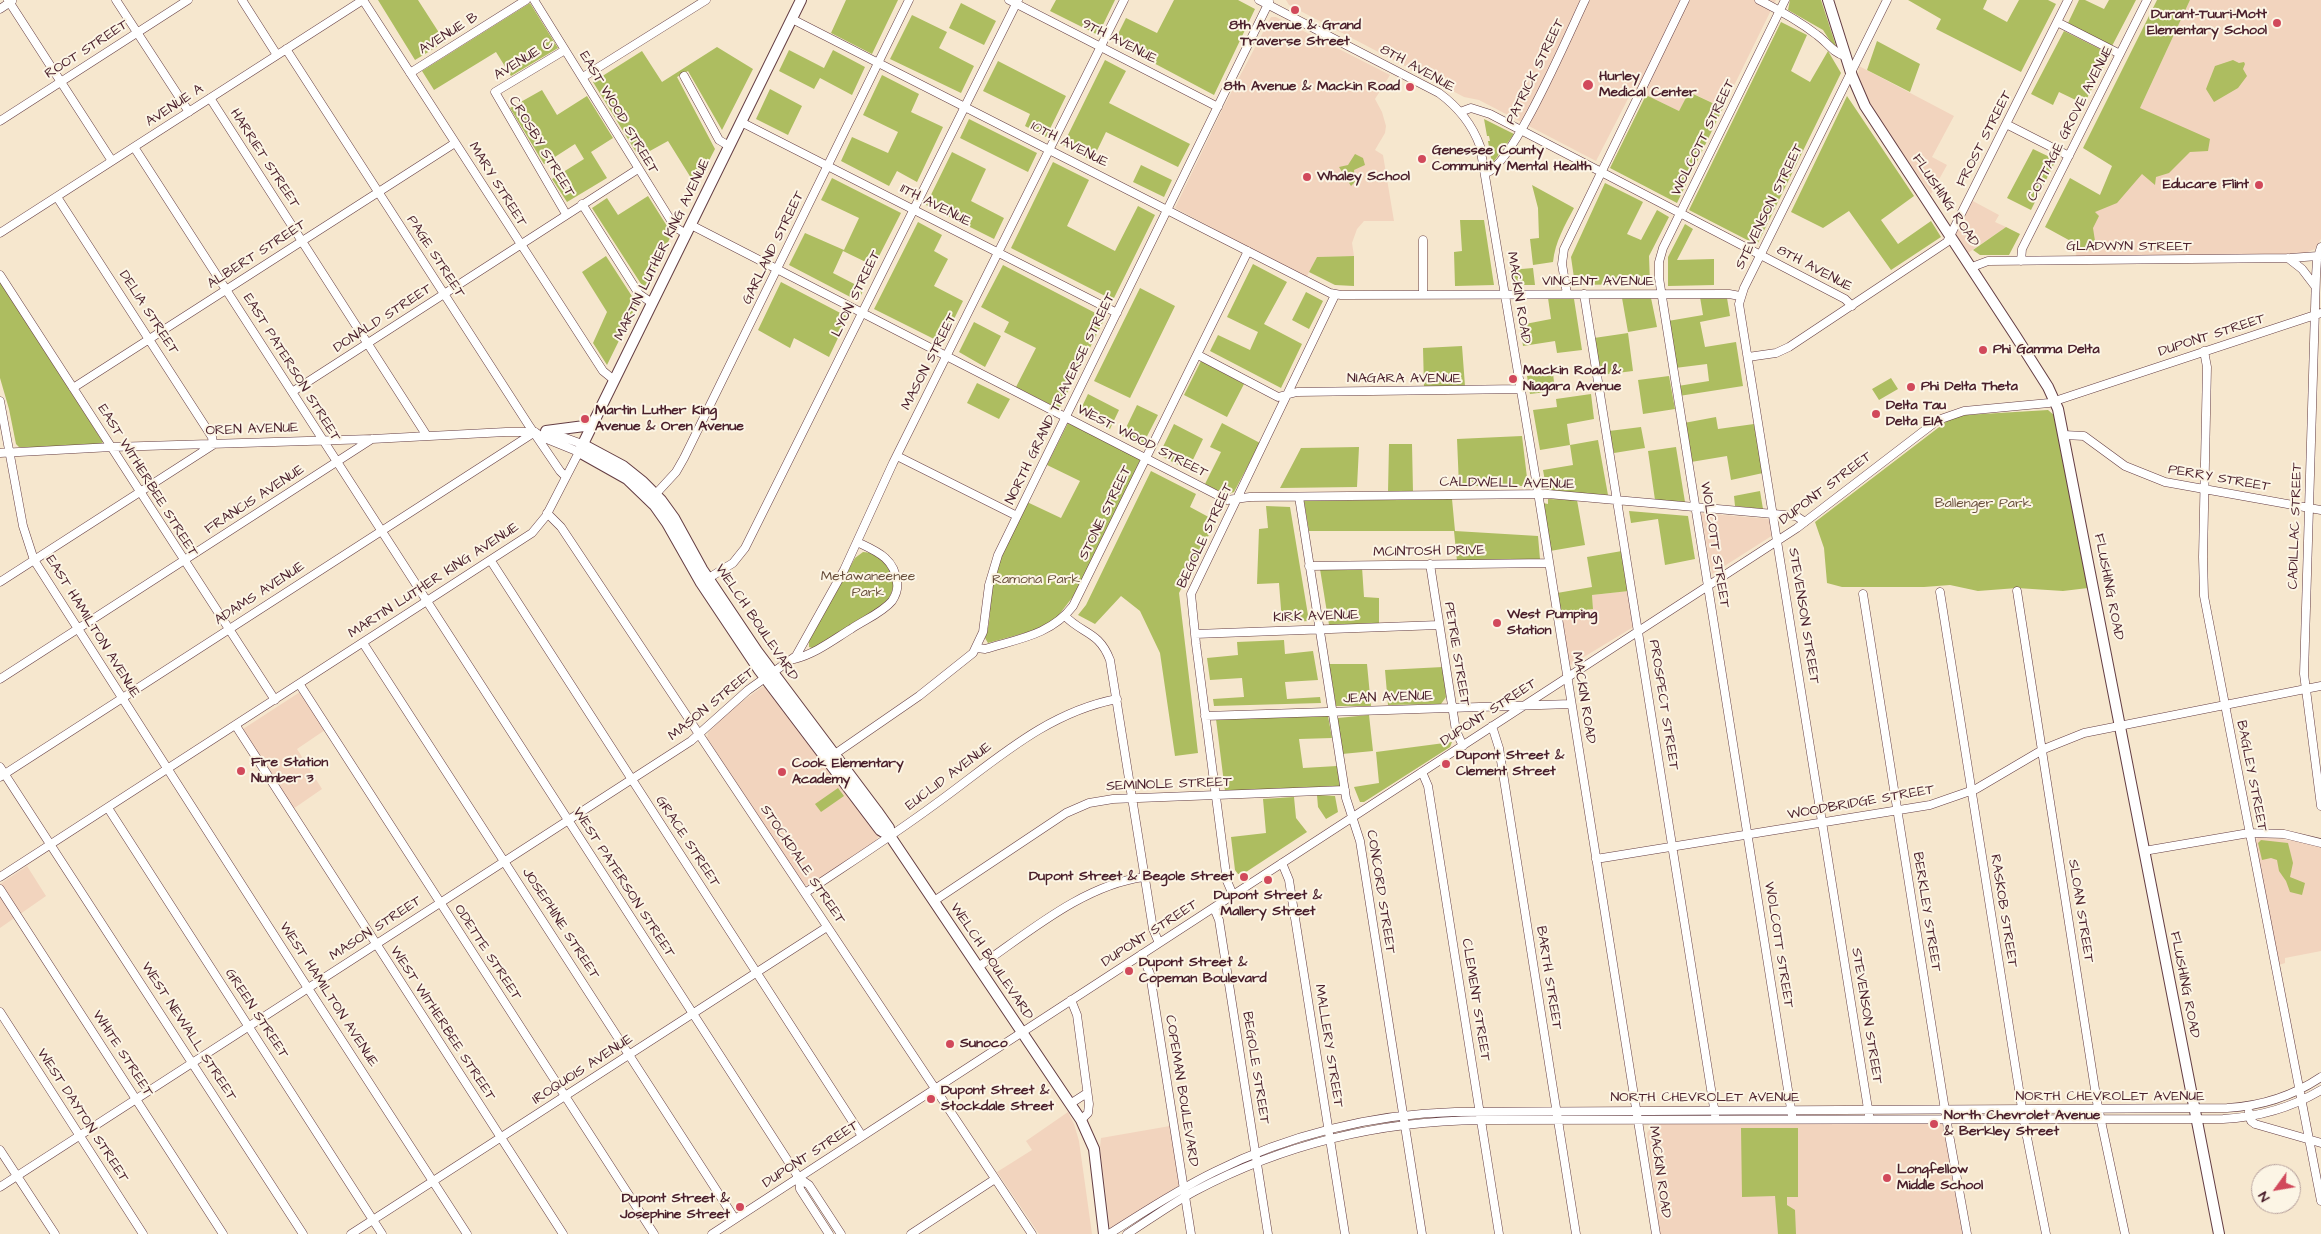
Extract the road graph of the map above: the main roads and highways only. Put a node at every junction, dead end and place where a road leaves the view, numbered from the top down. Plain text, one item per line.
1 (801, 0) edge
2 (1828, 0) edge
3 (592, 426) junction
4 (540, 432) road end
5 (581, 448) joint
6 (1104, 1234) edge
7 (2219, 1234) edge

1 - 3 main road, MARTIN LUTHER KING AVENUE
2 - 7 main road, FLUSHING ROAD
3 - 4 main road
3 - 5 main road, MARTIN LUTHER KING AVENUE
5 - 6 main road, WELCH BOULEVARD

